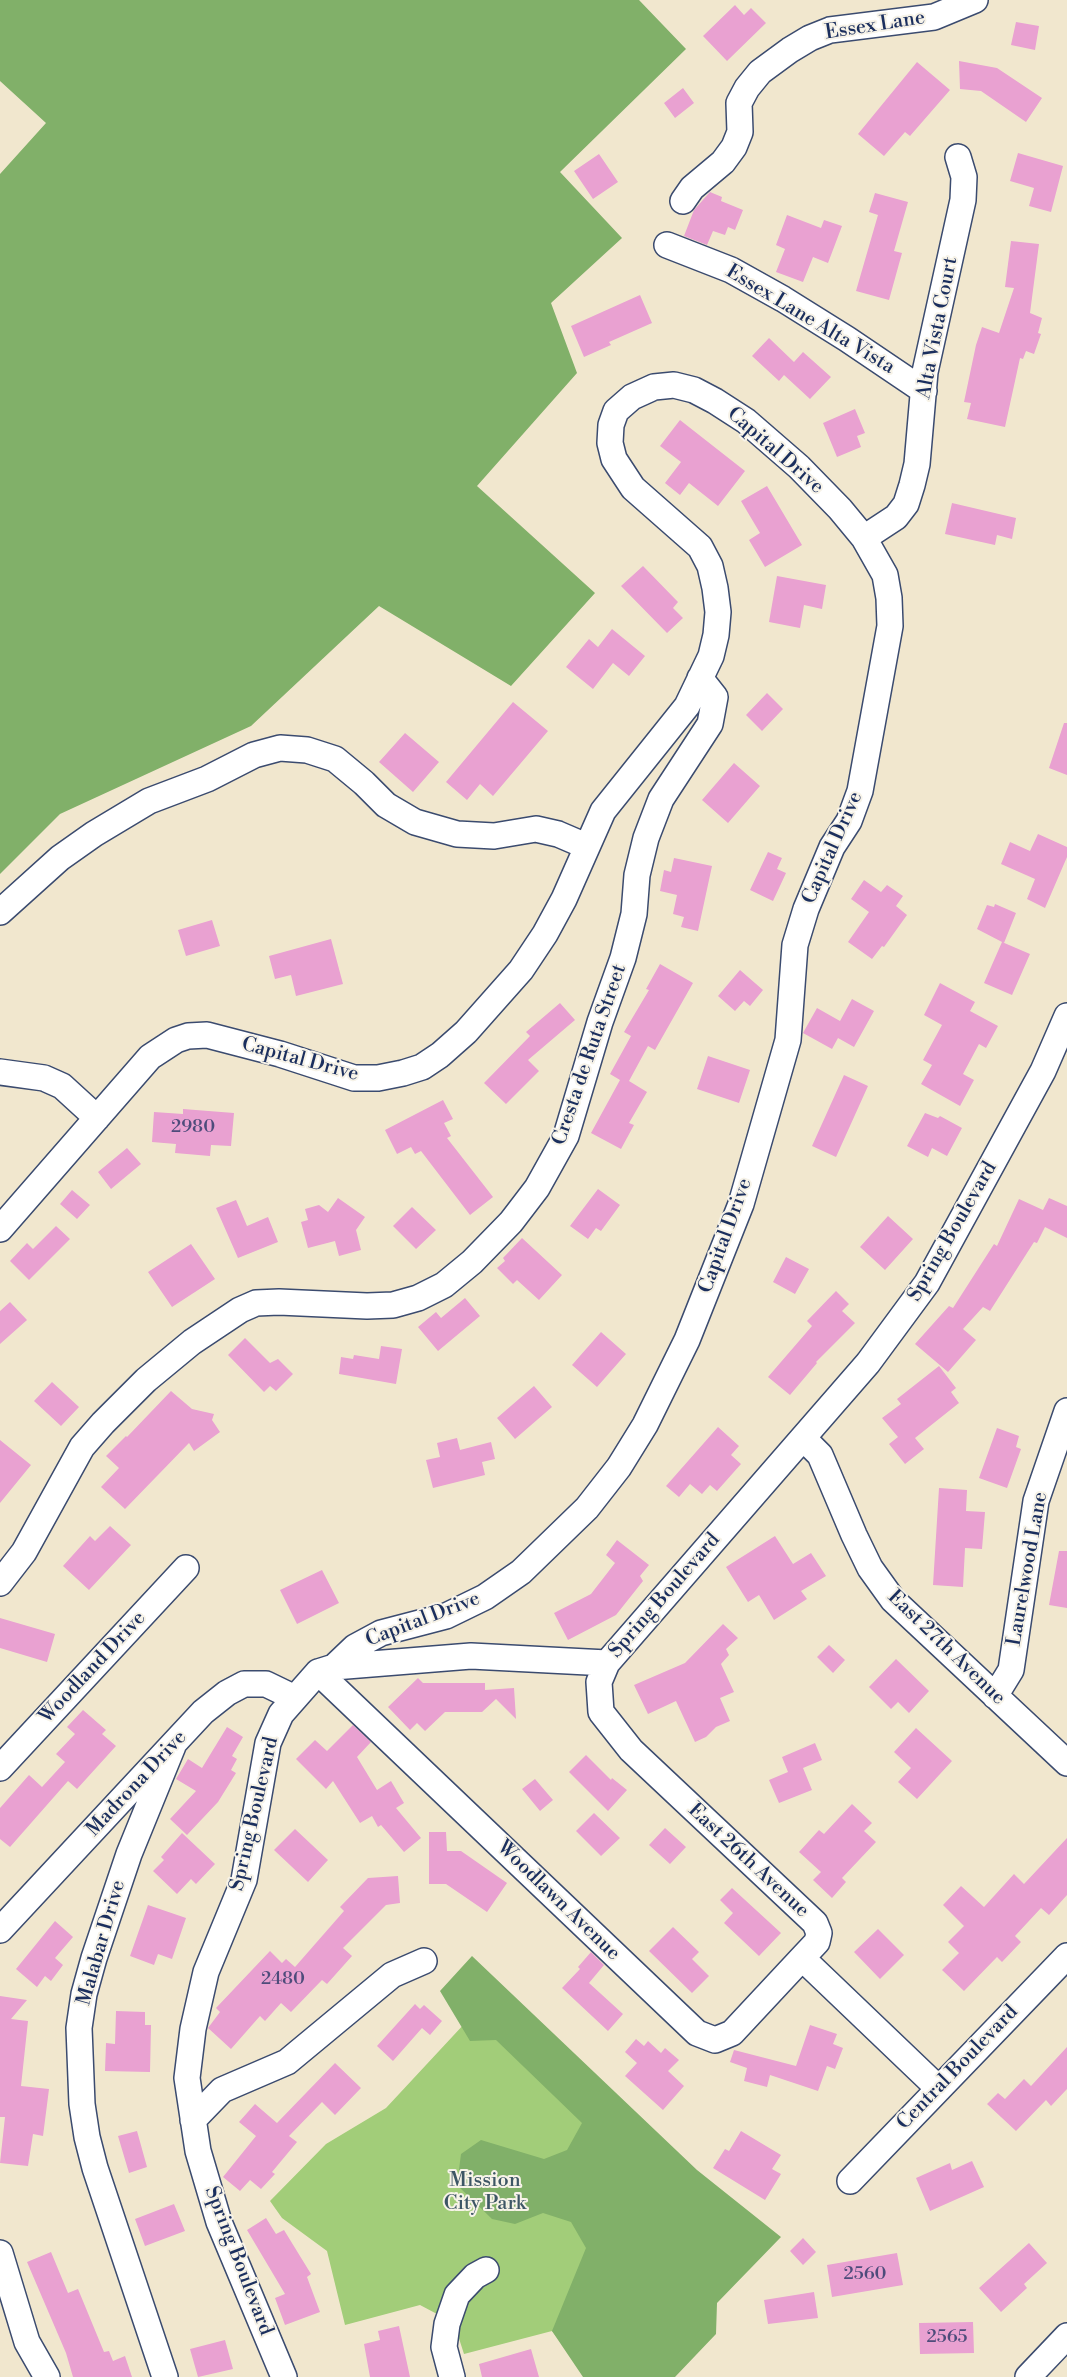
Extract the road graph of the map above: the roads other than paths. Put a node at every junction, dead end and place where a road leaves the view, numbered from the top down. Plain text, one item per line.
1 (974, 0) edge
2 (958, 157) dead end
3 (683, 201) dead end
4 (666, 245) dead end
5 (924, 391) junction
6 (864, 538) junction
7 (700, 678) junction
8 (586, 846) junction
9 (0, 912) edge
10 (1067, 1016) edge
11 (0, 1072) edge
12 (98, 1118) junction
13 (0, 1229) edge
14 (1067, 1411) edge
15 (803, 1438) junction
16 (186, 1568) dead end
17 (0, 1583) edge
18 (607, 1663) junction
19 (326, 1670) junction
20 (995, 1696) junction
21 (295, 1698) junction
22 (173, 1746) junction
23 (1067, 1764) edge
24 (0, 1768) edge
25 (0, 1930) edge
26 (1067, 1956) edge
27 (802, 1958) junction
28 (424, 1961) dead end
29 (938, 2088) junction
30 (193, 2120) junction
31 (850, 2181) dead end
32 (0, 2253) edge
33 (486, 2270) dead end
34 (1067, 2336) edge
35 (47, 2377) edge
36 (165, 2377) edge
37 (284, 2377) edge
38 (452, 2377) edge
39 (1028, 2377) edge

1 - 3 street, Essex Lane
2 - 5 street, Alta Vista Court
4 - 5 street, Essex Lane Alta Vista
5 - 6 street, Alta Vista Court
6 - 7 street, Capital Drive
6 - 19 street, Capital Drive
7 - 8 street, Capital Drive
7 - 17 street, Cresta de Ruta Street
8 - 9 street
8 - 12 street, Capital Drive
10 - 15 street, Spring Boulevard
11 - 12 street
12 - 13 street, Capital Drive
14 - 20 street, Laurelwood Lane
15 - 18 street, Spring Boulevard
15 - 20 street, East 27th Avenue
16 - 24 street, Woodland Drive
18 - 19 street, Spring Boulevard
18 - 27 street, East 26th Avenue
19 - 21 street, Spring Boulevard
19 - 27 street, Woodlawn Avenue
20 - 23 street, East 27th Avenue
21 - 22 street, Madrona Drive
21 - 30 street, Spring Boulevard
22 - 25 street, Madrona Drive
22 - 36 street, Malabar Drive
26 - 29 street, Central Boulevard
27 - 29 street
28 - 30 street
29 - 31 street, Central Boulevard
30 - 37 street, Spring Boulevard
32 - 35 street
33 - 38 street
34 - 39 street

